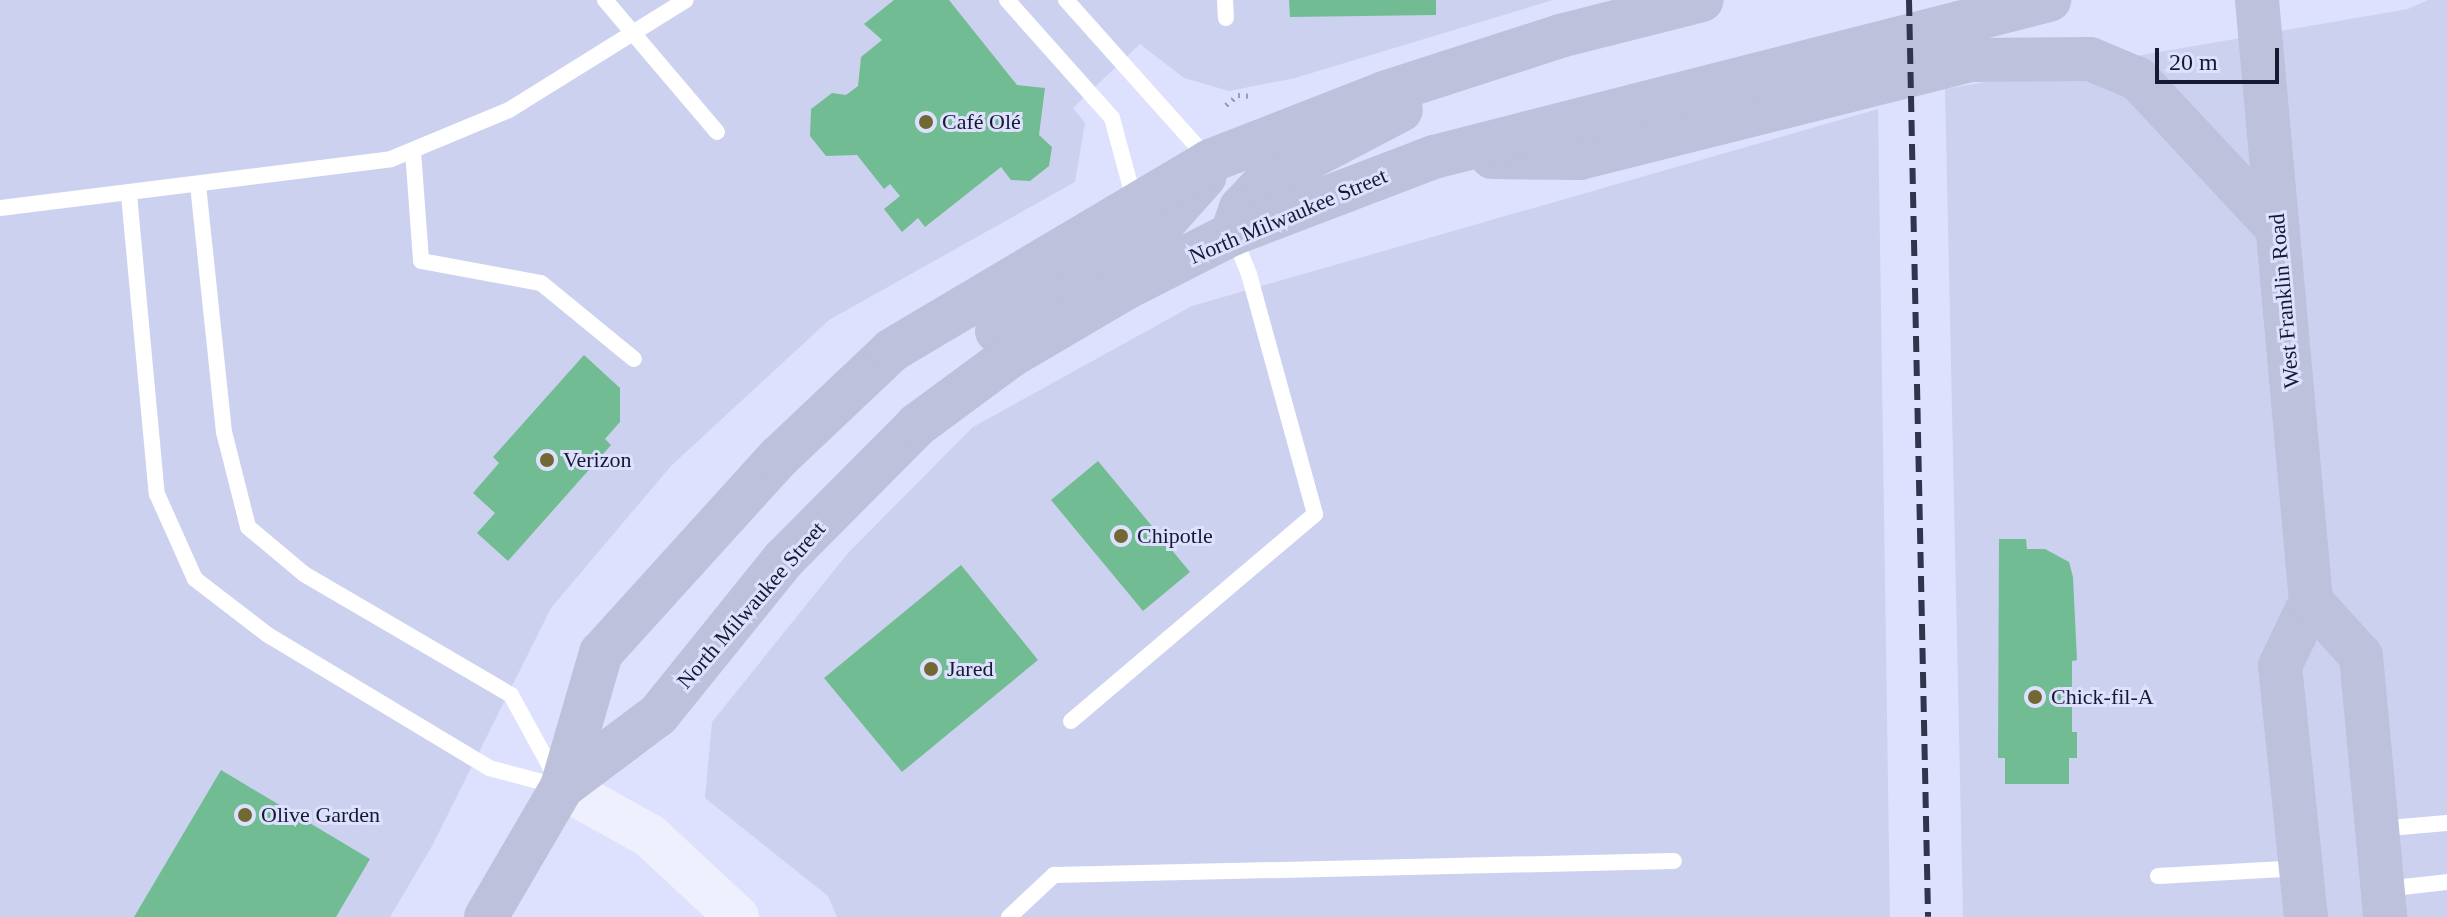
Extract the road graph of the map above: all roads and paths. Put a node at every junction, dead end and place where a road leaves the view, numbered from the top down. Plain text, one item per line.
1 (605, 0) edge
2 (686, 0) edge
3 (1007, 0) edge
4 (1225, 0) edge
5 (1702, 0) edge
6 (2049, 0) edge
7 (2257, 0) edge
8 (1070, 2) edge
9 (1226, 18) dead end
10 (631, 34) junction
11 (1458, 70) junction
12 (717, 132) dead end
13 (413, 151) junction
14 (1434, 157) junction
15 (1210, 161) junction
16 (198, 185) junction
17 (129, 195) junction
18 (1135, 203) junction
19 (0, 208) edge
20 (2278, 229) junction
21 (1232, 234) junction
22 (634, 359) dead end
23 (917, 425) junction
24 (2311, 601) junction
25 (1071, 721) dead end
26 (562, 787) junction
27 (2447, 823) edge
28 (2378, 829) junction
29 (1674, 861) dead end
30 (2301, 868) junction
31 (2158, 876) dead end
32 (2447, 882) edge
33 (2384, 903) edge
34 (486, 917) edge
35 (737, 917) edge
36 (1009, 917) edge
37 (2306, 917) edge

1 - 10 lane
2 - 10 lane
3 - 18 lane
4 - 9 lane
5 - 11 main road, North Milwaukee Street
6 - 14 main road, North Milwaukee Street
7 - 20 main road, West Franklin Road
8 - 15 lane
10 - 12 lane
10 - 13 lane
11 - 15 main road, North Milwaukee Street
11 - 21 main road
13 - 16 lane
13 - 22 lane
14 - 20 main road
14 - 21 main road, North Milwaukee Street
15 - 18 main road, North Milwaukee Street
15 - 23 main road
16 - 17 lane
16 - 26 lane
17 - 19 lane
17 - 26 lane
18 - 26 main road, North Milwaukee Street
20 - 24 main road, West Franklin Road
21 - 23 main road, North Milwaukee Street
21 - 25 lane
23 - 26 main road, North Milwaukee Street
24 - 28 main road
24 - 30 main road
26 - 34 main road, North Milwaukee Street
26 - 35 street
27 - 28 lane
28 - 33 main road
29 - 36 lane
30 - 31 lane
30 - 37 main road
32 - 33 lane

